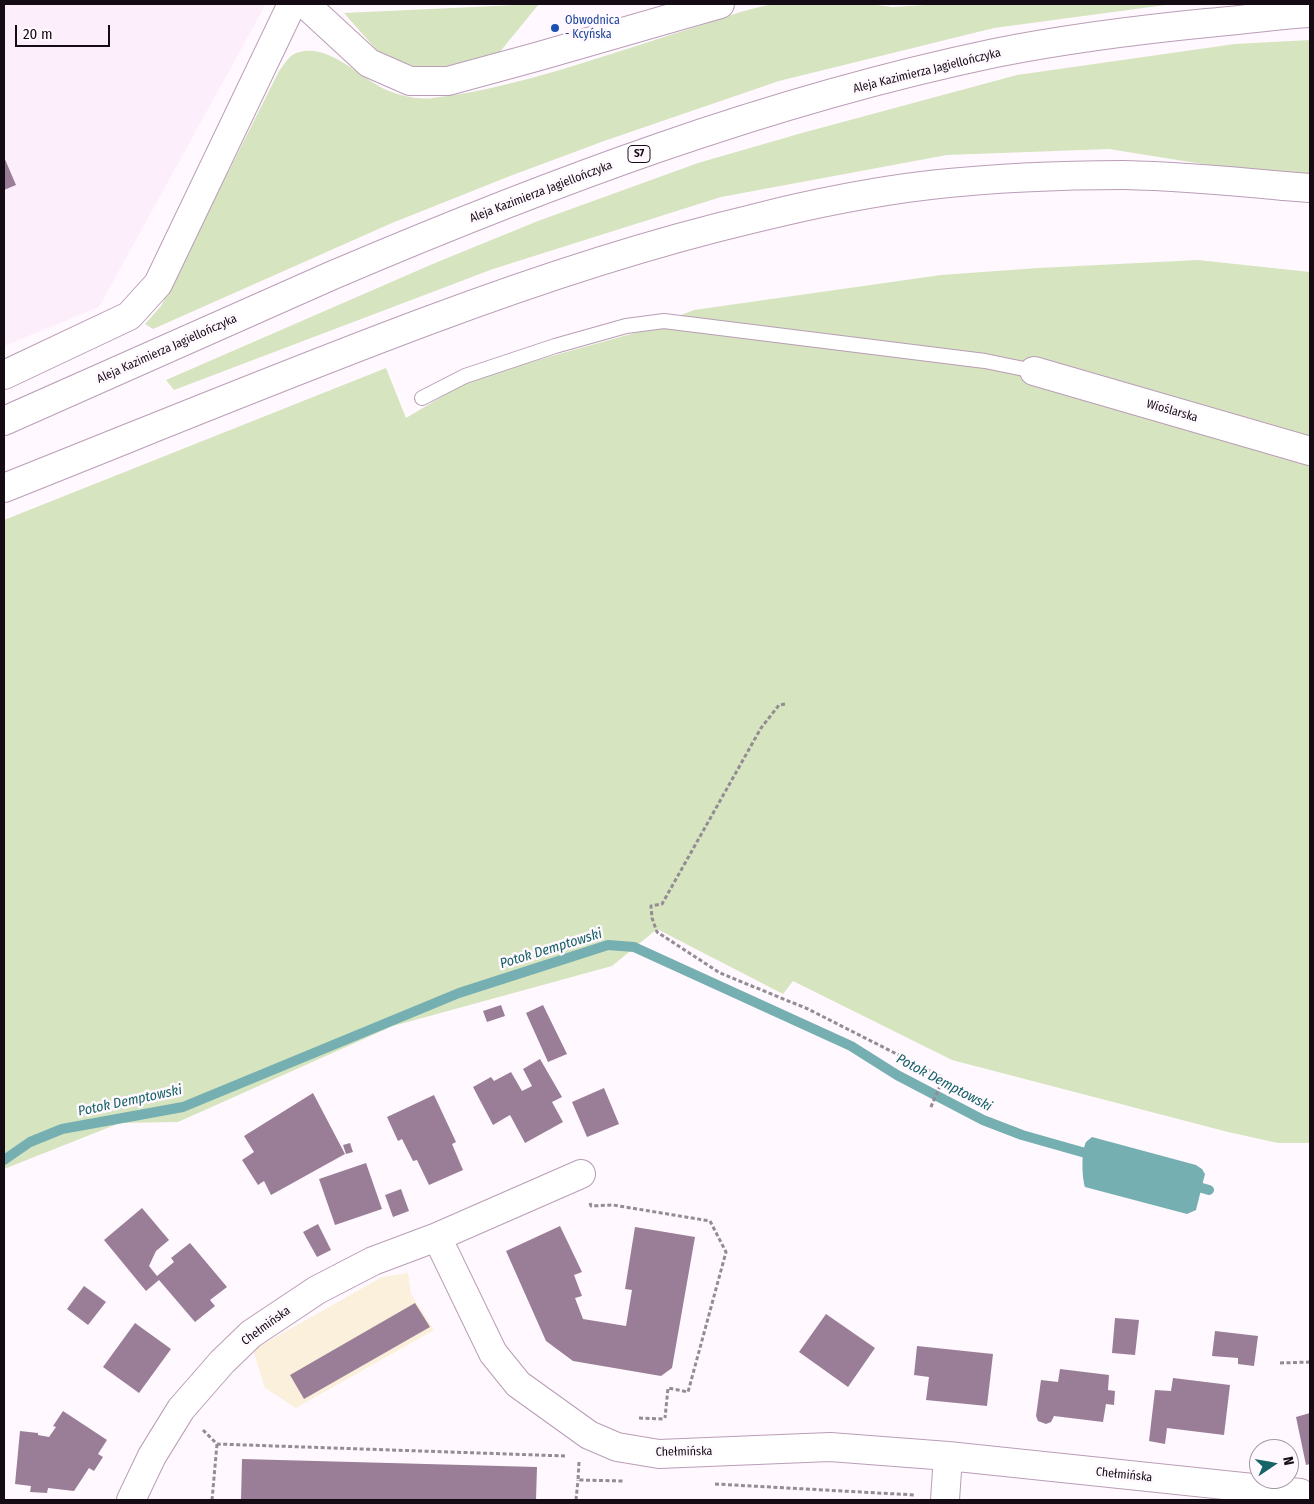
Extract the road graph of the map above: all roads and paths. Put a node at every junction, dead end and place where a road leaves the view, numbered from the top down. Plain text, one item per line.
1 (292, 4) edge
2 (305, 4) edge
3 (720, 4) edge
4 (1310, 13) edge
5 (1297, 187) edge
6 (1034, 371) joint
7 (4, 375) edge
8 (422, 398) dead end
9 (4, 420) edge
10 (1310, 450) edge
11 (4, 488) edge
12 (785, 704) dead end
13 (930, 1109) dead end
14 (581, 1174) joint
15 (437, 1237) junction
16 (1310, 1362) edge
17 (1280, 1363) dead end
18 (181, 1409) junction
19 (217, 1444) junction
20 (584, 1446) junction
21 (651, 1452) junction
22 (948, 1456) junction
23 (578, 1480) junction
24 (631, 1481) dead end
25 (708, 1484) dead end
26 (1300, 1493) dead end
27 (933, 1499) edge
28 (131, 1500) edge
29 (212, 1500) edge
30 (576, 1500) edge

1 - 7 main road
2 - 3 main road
4 - 9 main road, Aleja Kazimierza Jagiellończyka / S7
5 - 11 main road
6 - 8 lane
6 - 10 main road, Wioślarska
12 - 13 path
14 - 15 main road, Chełmińska
14 - 21 path
15 - 18 main road, Chełmińska
15 - 20 main road, Chełmińska
16 - 17 path
18 - 19 path
18 - 28 main road, Chełmińska
19 - 20 path
19 - 29 path
20 - 21 main road, Chełmińska
20 - 23 path
21 - 22 main road, Chełmińska
22 - 26 main road, Chełmińska
22 - 27 main road
23 - 24 path
23 - 30 path
25 - 27 path

